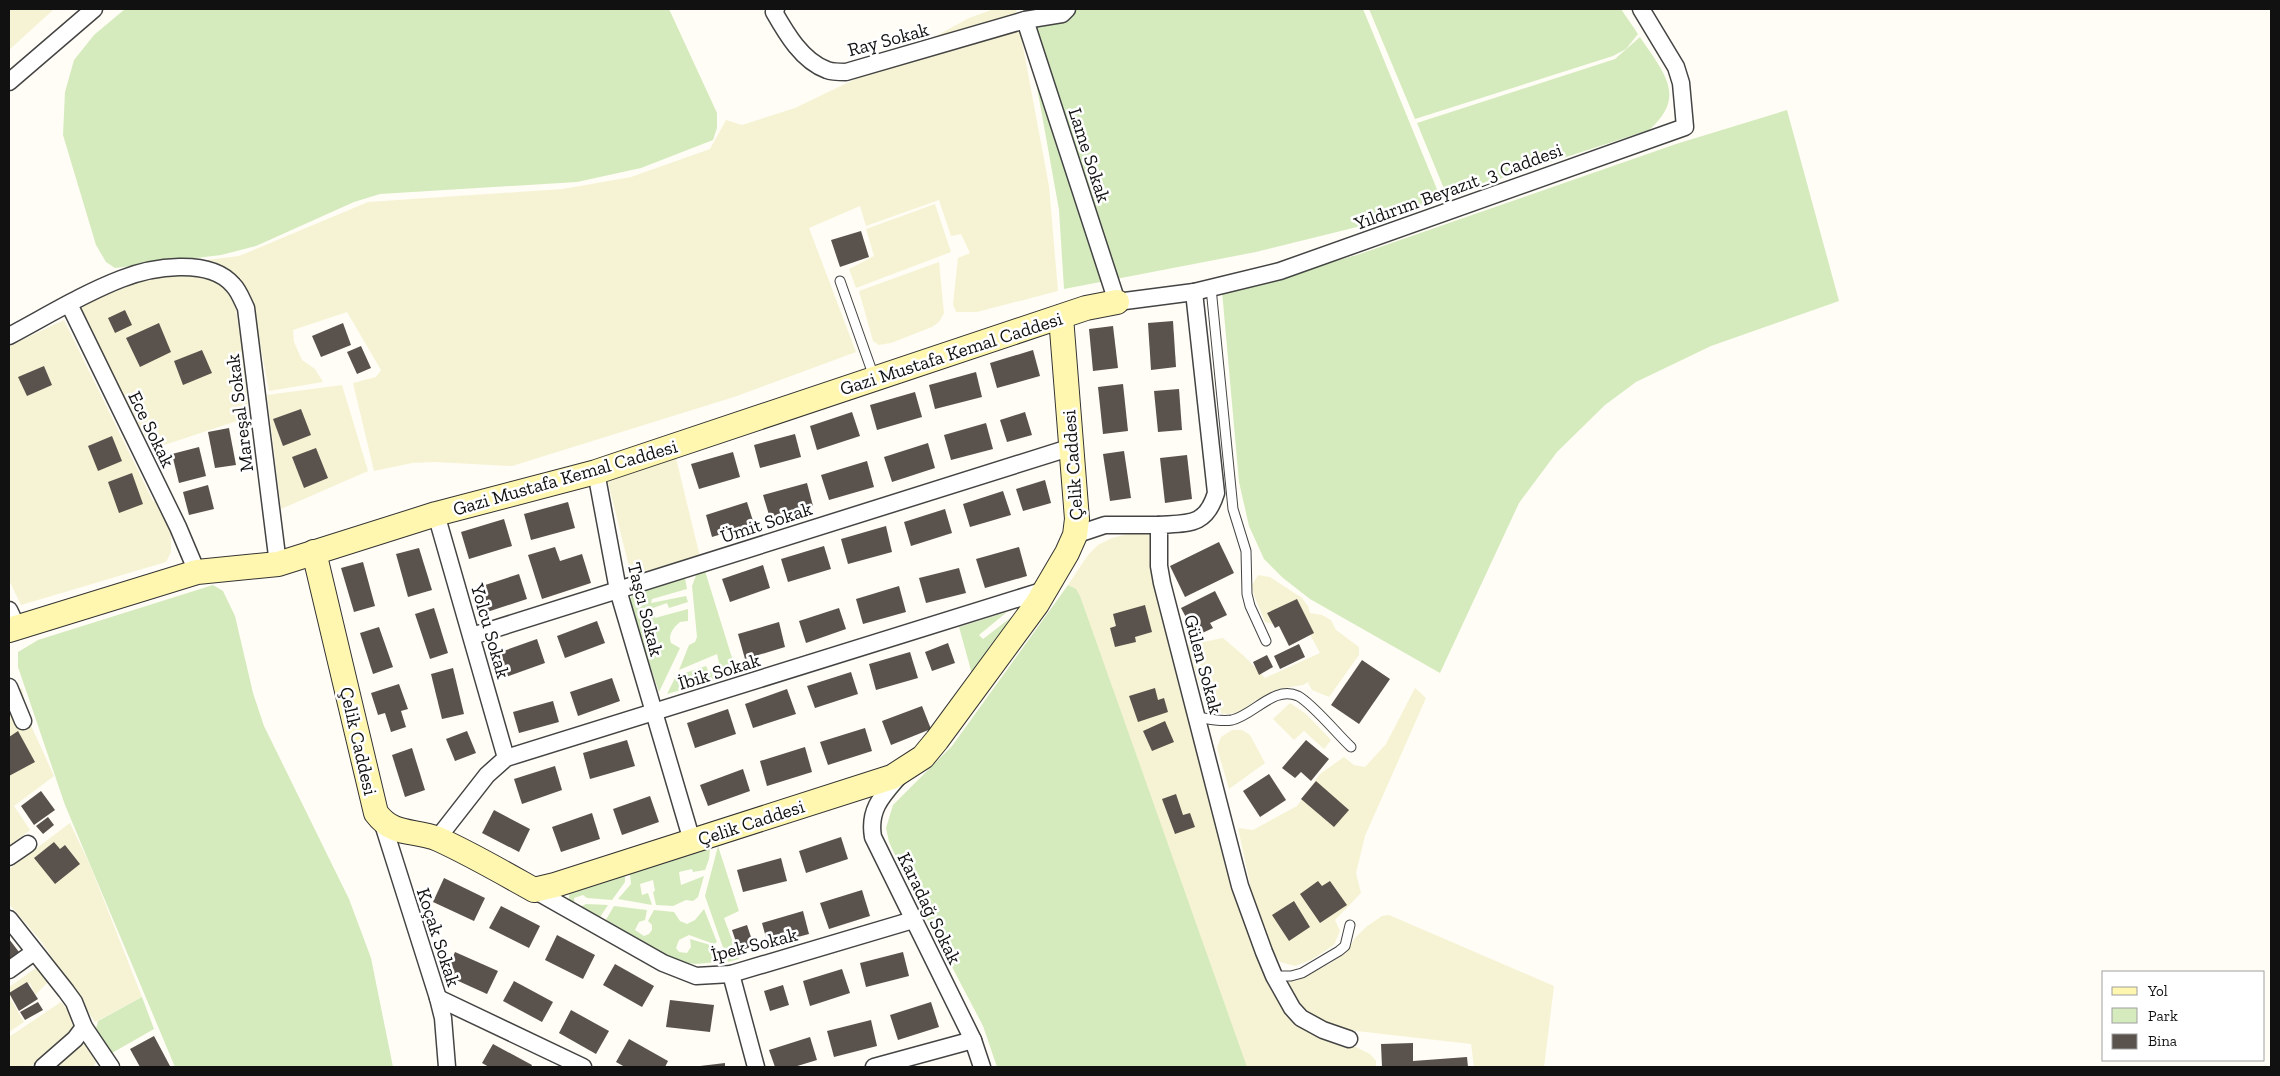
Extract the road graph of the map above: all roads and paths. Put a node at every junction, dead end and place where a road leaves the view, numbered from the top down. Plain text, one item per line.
1 (94, 9) edge
2 (776, 9) edge
3 (1067, 9) edge
4 (1641, 9) edge
5 (1025, 20) junction
6 (9, 82) edge
7 (840, 282) dead end
8 (1211, 288) junction
9 (1194, 292) junction
10 (1117, 302) junction
11 (69, 304) junction
12 (1061, 317) junction
13 (9, 336) edge
14 (874, 378) junction
15 (1072, 447) junction
16 (596, 472) junction
17 (436, 514) junction
18 (1159, 525) junction
19 (1075, 535) junction
20 (314, 552) junction
21 (278, 564) junction
22 (197, 572) junction
23 (618, 590) junction
24 (1045, 590) junction
25 (12, 622) edge
26 (472, 636) junction
27 (1266, 641) dead end
28 (9, 687) edge
29 (653, 713) junction
30 (1198, 716) junction
31 (23, 720) dead end
32 (1351, 747) dead end
33 (506, 758) junction
34 (905, 771) junction
35 (382, 820) junction
36 (437, 839) junction
37 (692, 841) junction
38 (28, 844) dead end
39 (9, 857) edge
40 (534, 890) junction
41 (9, 918) edge
42 (913, 920) junction
43 (1350, 925) dead end
44 (34, 952) junction
45 (9, 970) edge
46 (731, 974) junction
47 (1274, 976) junction
48 (438, 998) junction
49 (84, 1027) junction
50 (1349, 1039) dead end
51 (973, 1040) junction
52 (43, 1067) edge
53 (111, 1067) edge
54 (447, 1067) edge
55 (582, 1067) edge
56 (756, 1067) edge
57 (874, 1067) edge
58 (982, 1067) edge

1 - 6 street
2 - 5 street, Ray Sokak
3 - 5 street, Ray Sokak
4 - 8 street, Yıldırım Beyazıt_3 Caddesi
5 - 10 street, Lame Sokak
7 - 14 lane
8 - 9 street, Yıldırım Beyazıt_3 Caddesi
8 - 27 lane
9 - 10 street, Yıldırım Beyazıt_3 Caddesi
9 - 18 street
10 - 12 street, Gazi Mustafa Kemal Caddesi
11 - 13 street
11 - 21 street, Mareşal Sokak
11 - 22 street, Ece Sokak
12 - 14 street, Gazi Mustafa Kemal Caddesi
12 - 15 street, Çelik Caddesi
14 - 16 street, Gazi Mustafa Kemal Caddesi
15 - 19 street, Çelik Caddesi
15 - 23 street, Ümit Sokak
16 - 17 street, Gazi Mustafa Kemal Caddesi
16 - 23 street, Taşcı Sokak
17 - 20 street, Gazi Mustafa Kemal Caddesi
17 - 26 street, Yolcu Sokak
18 - 19 street
18 - 30 street, Gülen Sokak
19 - 24 street, Çelik Caddesi
20 - 21 street, Gazi Mustafa Kemal Caddesi
20 - 35 street, Çelik Caddesi
21 - 22 street, Gazi Mustafa Kemal Caddesi
22 - 25 street, Gazi Mustafa Kemal Caddesi
23 - 26 street, Ümit Sokak
23 - 29 street, Taşcı Sokak
24 - 29 street, İbik Sokak
24 - 34 street, Çelik Caddesi
26 - 33 street, Yolcu Sokak
28 - 31 street
29 - 33 street, İbik Sokak
29 - 37 street, Taşcı Sokak
30 - 32 lane
30 - 47 street, Gülen Sokak
33 - 36 street, İbik Sokak
34 - 37 street, Çelik Caddesi
34 - 42 street, Karadağ Sokak
35 - 36 street, Çelik Caddesi
35 - 48 street, Koçak Sokak
36 - 40 street, Çelik Caddesi
37 - 40 street, Çelik Caddesi
38 - 39 street
40 - 46 street, İpek Sokak
41 - 44 street
42 - 46 street, İpek Sokak
42 - 51 street, Karadağ Sokak
43 - 47 lane
44 - 45 street
44 - 49 street
46 - 56 street
47 - 50 street, Gülen Sokak
48 - 54 street, Koçak Sokak
48 - 55 street
49 - 52 street
49 - 53 street
51 - 57 street
51 - 58 street, Karadağ Sokak

